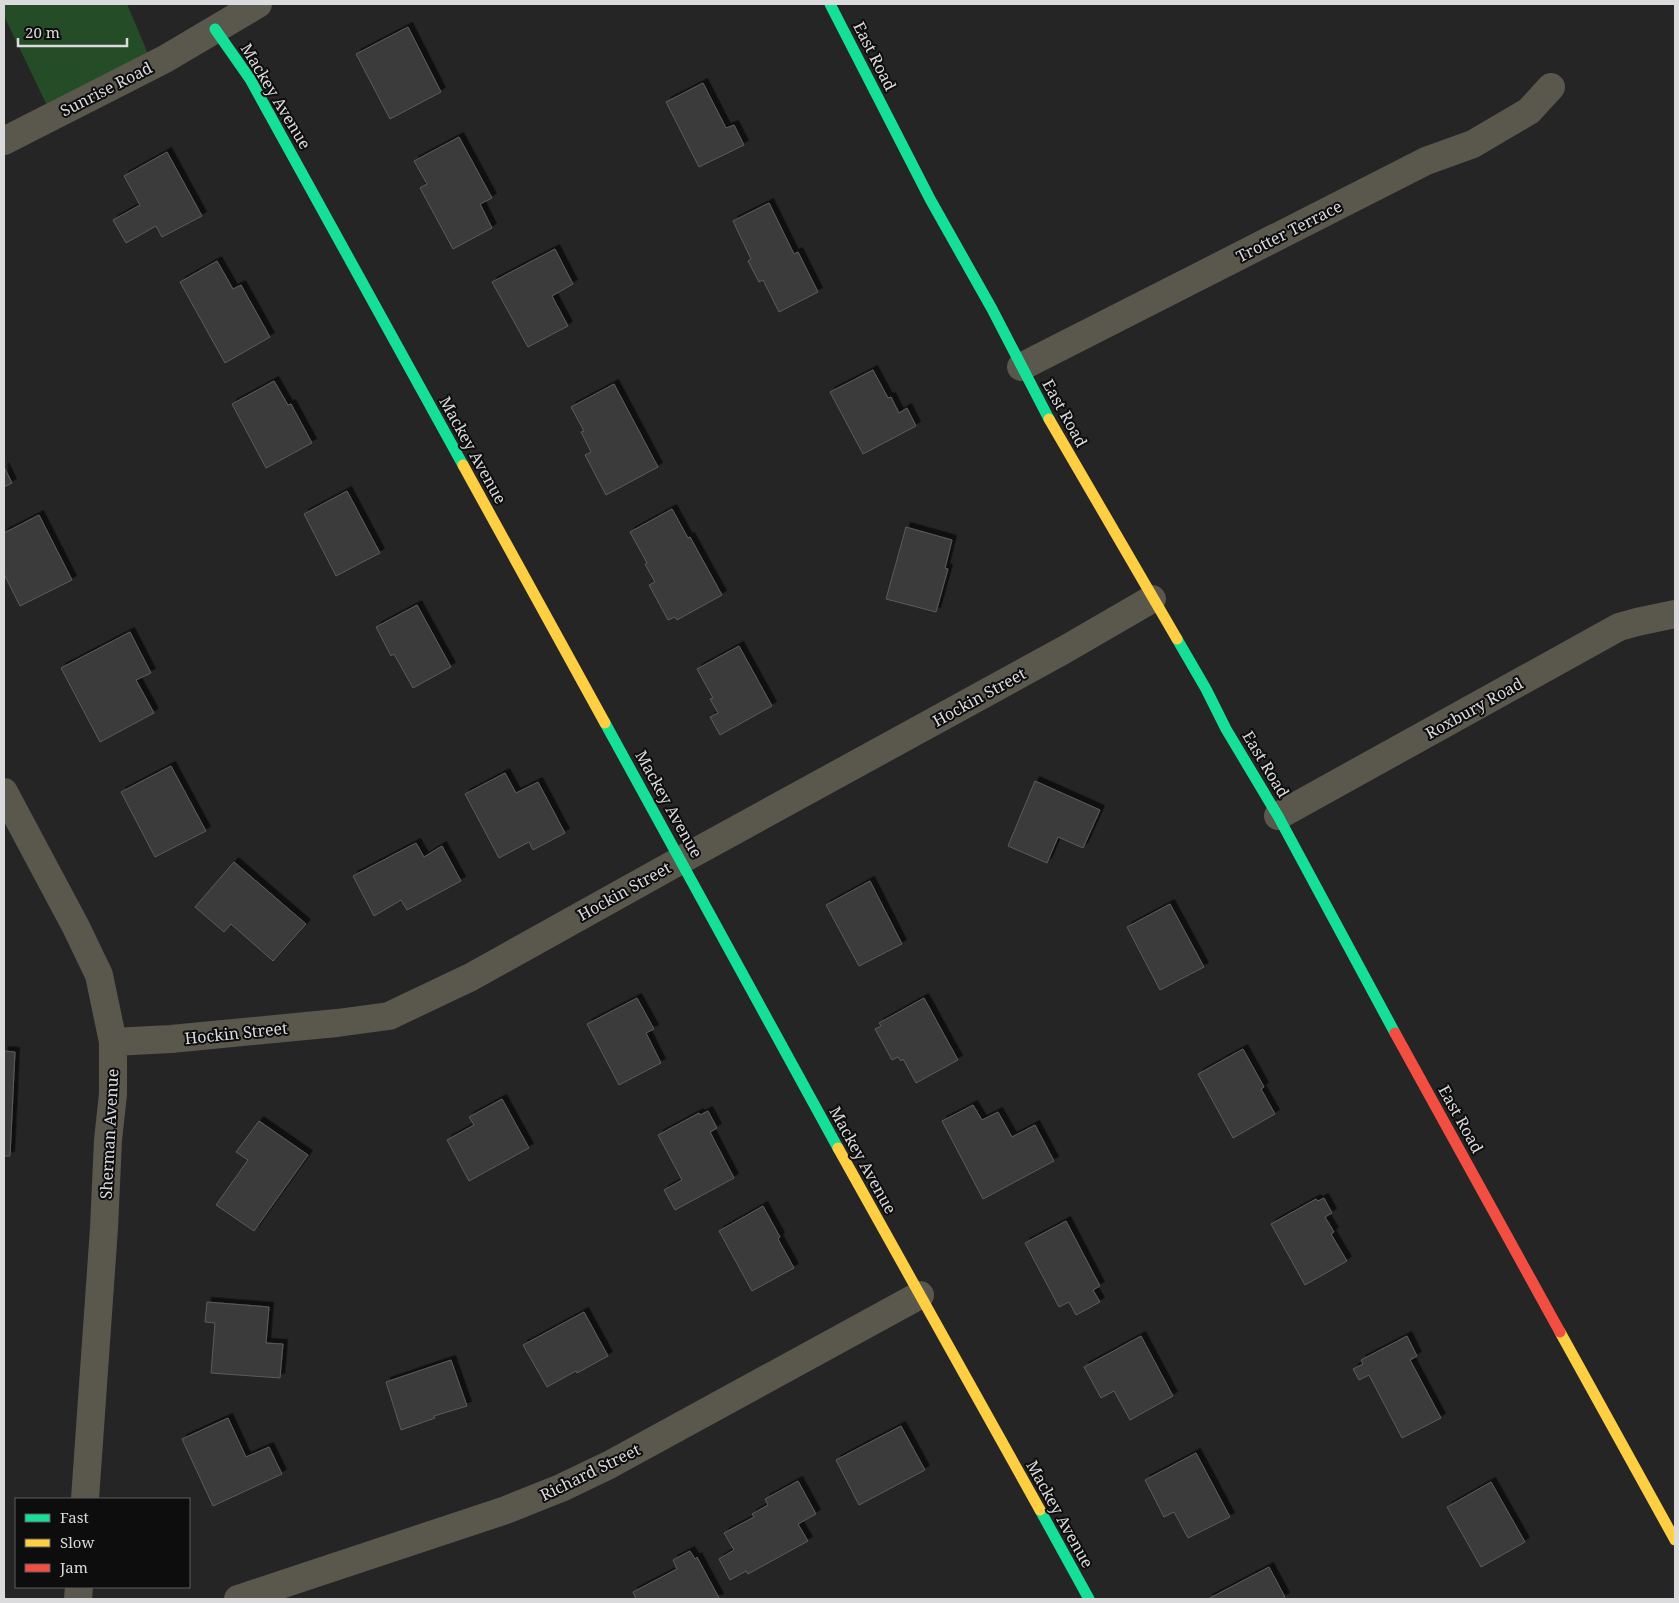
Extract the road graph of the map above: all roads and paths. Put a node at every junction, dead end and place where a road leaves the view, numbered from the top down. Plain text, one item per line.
1 (258, 4) edge
2 (830, 4) edge
3 (215, 29) junction
4 (1551, 87) dead end
5 (4, 141) edge
6 (1021, 367) junction
7 (1152, 599) junction
8 (1675, 614) edge
9 (4, 792) edge
10 (1278, 816) junction
11 (681, 860) junction
12 (113, 1042) junction
13 (920, 1295) junction
14 (85, 1498) edge
15 (1675, 1540) edge
16 (238, 1599) edge
17 (1089, 1599) edge

1 - 3 street, Sunrise Road
2 - 6 street, East Road
3 - 5 street, Sunrise Road
3 - 11 street, Mackey Avenue
4 - 6 street, Trotter Terrace
6 - 7 street, East Road
7 - 10 street, East Road
7 - 11 street, Hockin Street
8 - 10 street, Roxbury Road
9 - 12 street, Sherman Avenue
10 - 15 street, East Road
11 - 12 street, Hockin Street
11 - 13 street, Mackey Avenue
12 - 14 street, Sherman Avenue
13 - 16 street, Richard Street
13 - 17 street, Mackey Avenue

